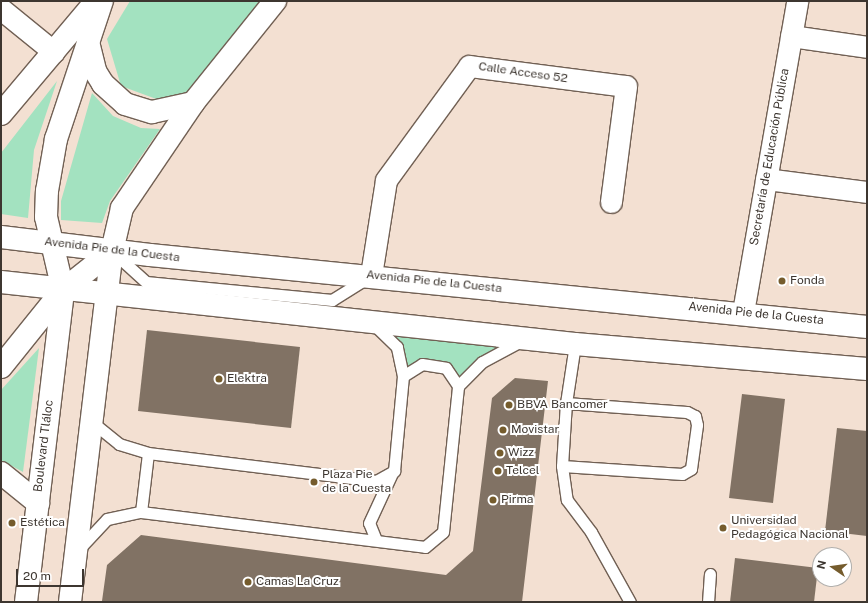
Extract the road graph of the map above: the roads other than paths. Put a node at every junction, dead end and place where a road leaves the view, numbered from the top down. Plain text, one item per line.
1 (96, 1) edge
2 (102, 1) edge
3 (276, 1) edge
4 (797, 1) edge
5 (1, 9) edge
6 (791, 36) junction
7 (88, 41) junction
8 (867, 47) edge
9 (54, 52) junction
10 (193, 104) junction
11 (1, 114) edge
12 (766, 179) junction
13 (867, 192) edge
14 (611, 202) dead end
15 (1, 237) edge
16 (51, 243) junction
17 (112, 251) junction
18 (371, 275) junction
19 (1, 282) edge
20 (63, 290) junction
21 (107, 294) junction
22 (743, 312) junction
23 (372, 323) junction
24 (867, 327) edge
25 (526, 339) junction
26 (576, 344) junction
27 (1, 366) edge
28 (867, 369) edge
29 (403, 376) junction
30 (458, 386) junction
31 (566, 403) junction
32 (92, 422) junction
33 (148, 453) junction
34 (562, 466) junction
35 (394, 470) junction
36 (1, 473) edge
37 (38, 503) junction
38 (142, 512) junction
39 (376, 540) junction
40 (77, 551) junction
41 (710, 574) dead end
42 (26, 602) edge
43 (70, 602) edge
44 (630, 602) edge
45 (708, 602) edge

1 - 9 main road
2 - 7 main road
3 - 10 main road
4 - 6 street, Secretaría de Educación Pública
5 - 9 street
6 - 8 street
6 - 12 street, Secretaría de Educación Pública
7 - 10 main road
7 - 16 main road
9 - 11 main road
10 - 17 main road
12 - 13 street
12 - 22 street, Secretaría de Educación Pública
14 - 18 street, Calle Acceso 52
15 - 16 main road, Avenida Pie de la Cuesta
16 - 17 main road, Avenida Pie de la Cuesta
16 - 20 main road
17 - 18 main road, Avenida Pie de la Cuesta
17 - 20 main road
17 - 21 main road
18 - 22 main road, Avenida Pie de la Cuesta
19 - 20 main road
20 - 21 main road
20 - 27 main road
20 - 37 main road, Boulevard Tláloc
21 - 23 main road
21 - 32 main road
22 - 24 main road, Avenida Pie de la Cuesta
23 - 25 main road
23 - 29 lane
25 - 26 main road
25 - 30 lane
26 - 28 main road
26 - 31 lane
29 - 30 lane
29 - 35 lane
30 - 39 lane
31 - 34 lane
31 - 34 lane
32 - 33 lane
32 - 40 main road
33 - 35 lane
33 - 38 lane
34 - 44 lane
35 - 39 lane
36 - 37 main road
37 - 42 main road, Boulevard Tláloc
38 - 39 lane
38 - 40 lane
40 - 43 main road
41 - 45 lane

